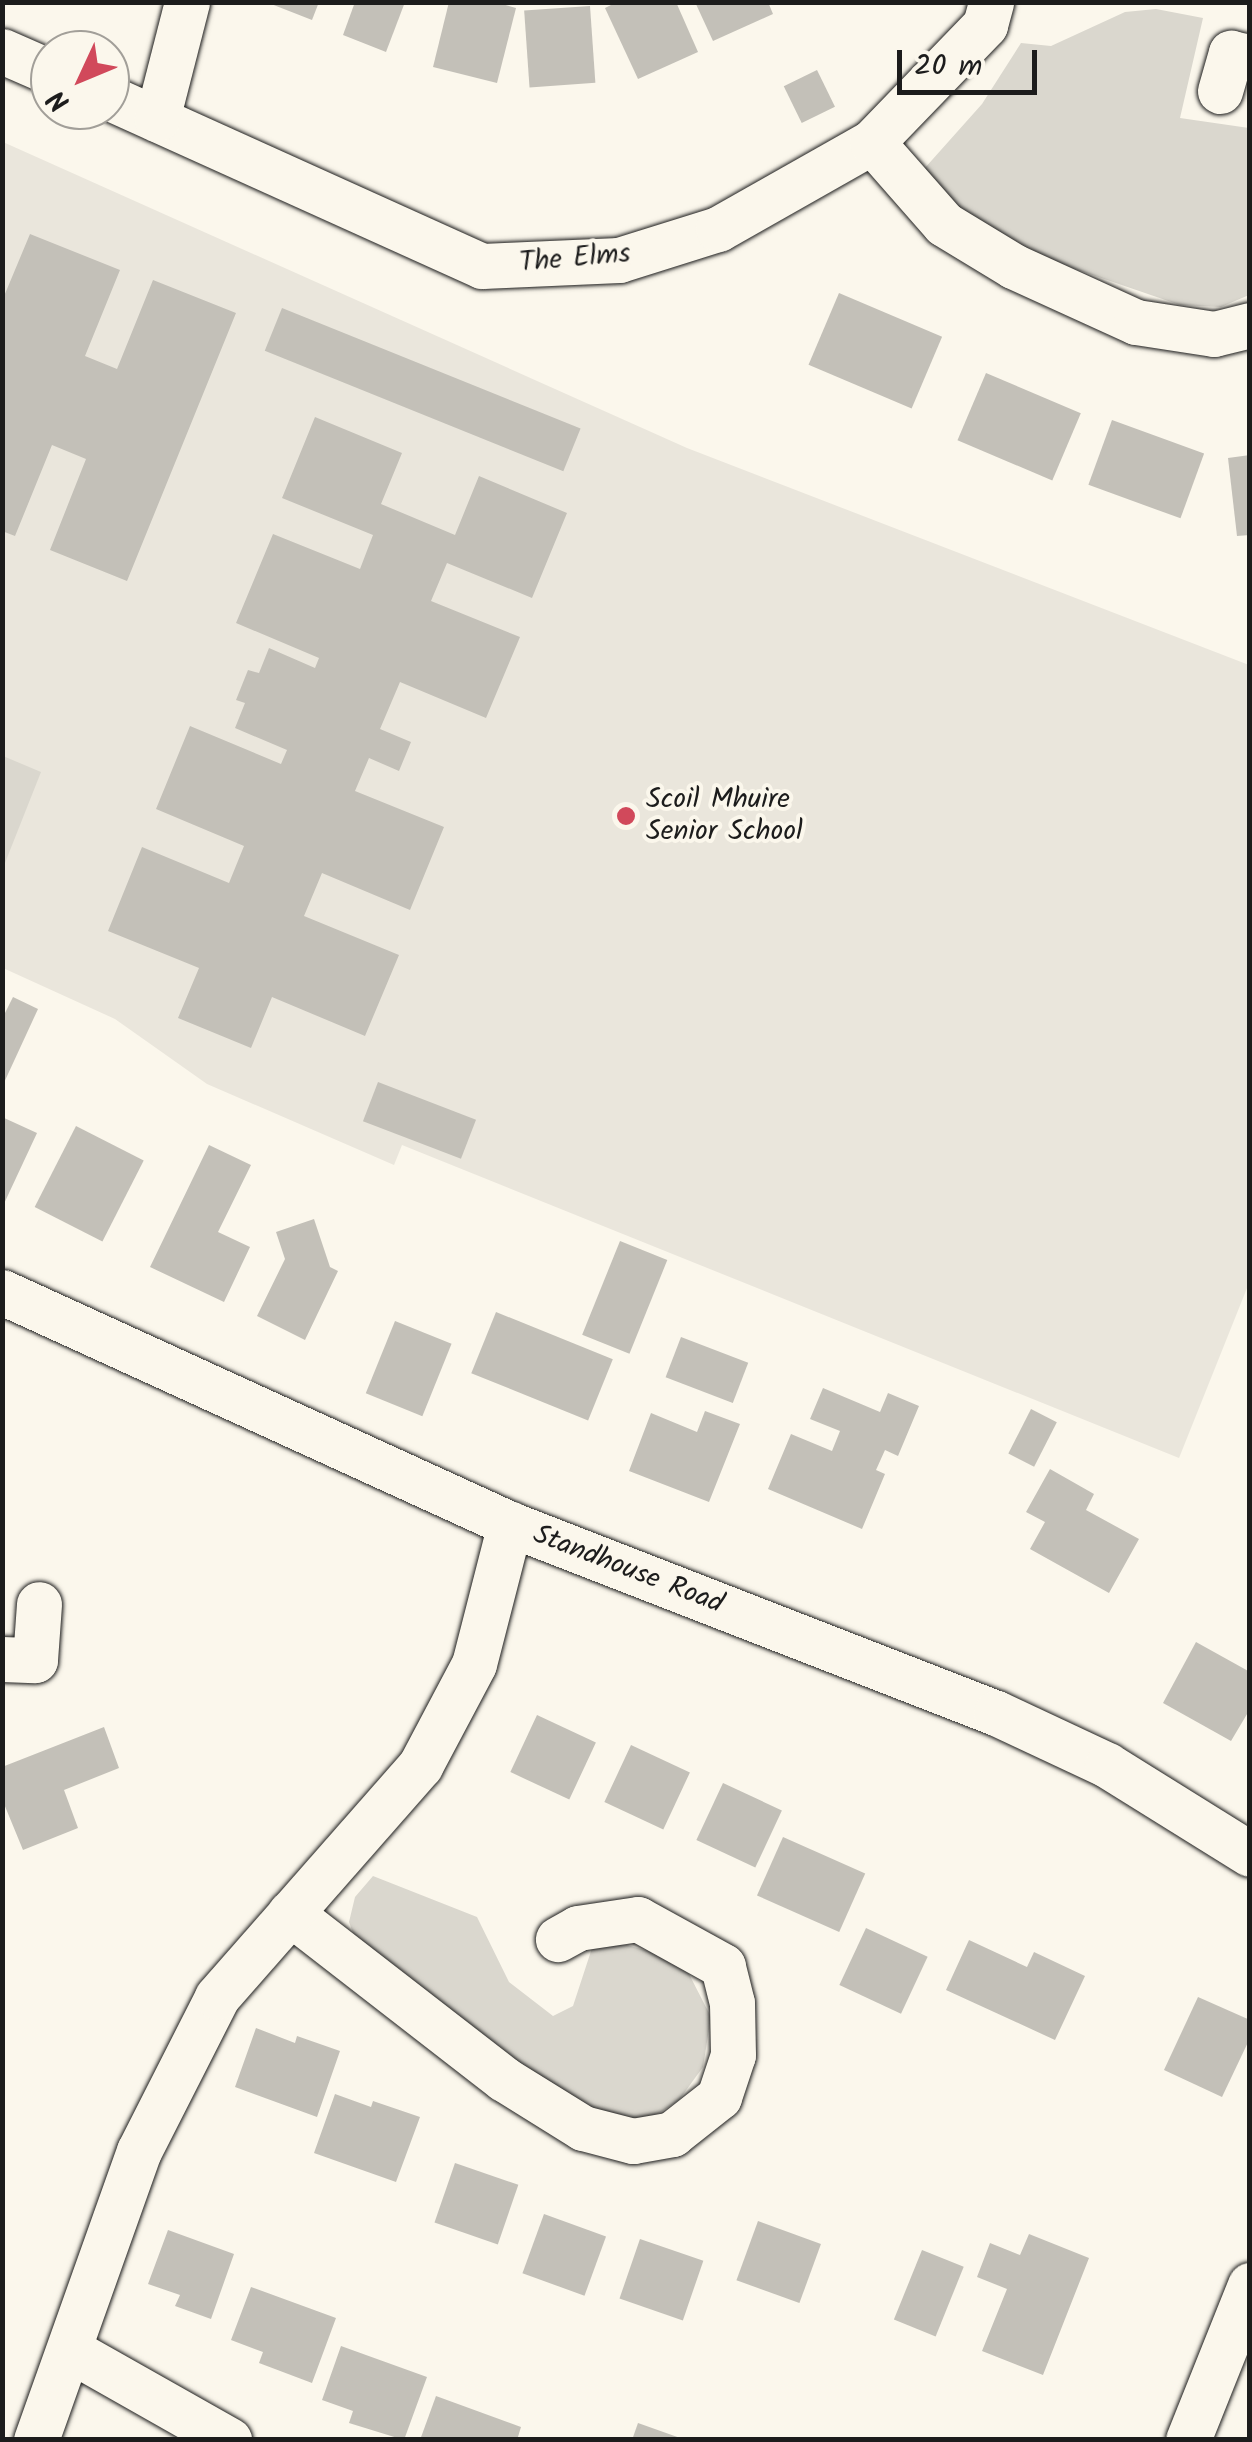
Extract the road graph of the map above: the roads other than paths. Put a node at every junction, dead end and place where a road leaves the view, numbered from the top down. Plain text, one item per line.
1 (187, 2) edge
2 (991, 2) edge
3 (2, 51) edge
4 (1250, 57) edge
5 (30, 63) edge
6 (1220, 91) dead end
7 (130, 107) edge
8 (157, 118) junction
9 (872, 142) junction
10 (1250, 325) edge
11 (2, 1292) edge
12 (510, 1524) junction
13 (38, 1604) dead end
14 (2, 1659) edge
15 (1250, 1854) edge
16 (290, 1913) junction
17 (558, 1939) dead end
18 (1250, 2285) edge
19 (70, 2350) junction
20 (36, 2440) edge
21 (229, 2440) edge
22 (1188, 2440) edge

1 - 8 street
2 - 9 street, The Elms
3 - 5 street
4 - 6 street
7 - 8 street, The Elms
8 - 9 street, The Elms
9 - 10 street
11 - 12 street, Standhouse Road
12 - 15 street, Standhouse Road
12 - 16 street
13 - 14 street
16 - 17 street
16 - 19 street
18 - 22 street
19 - 20 street
19 - 21 street

